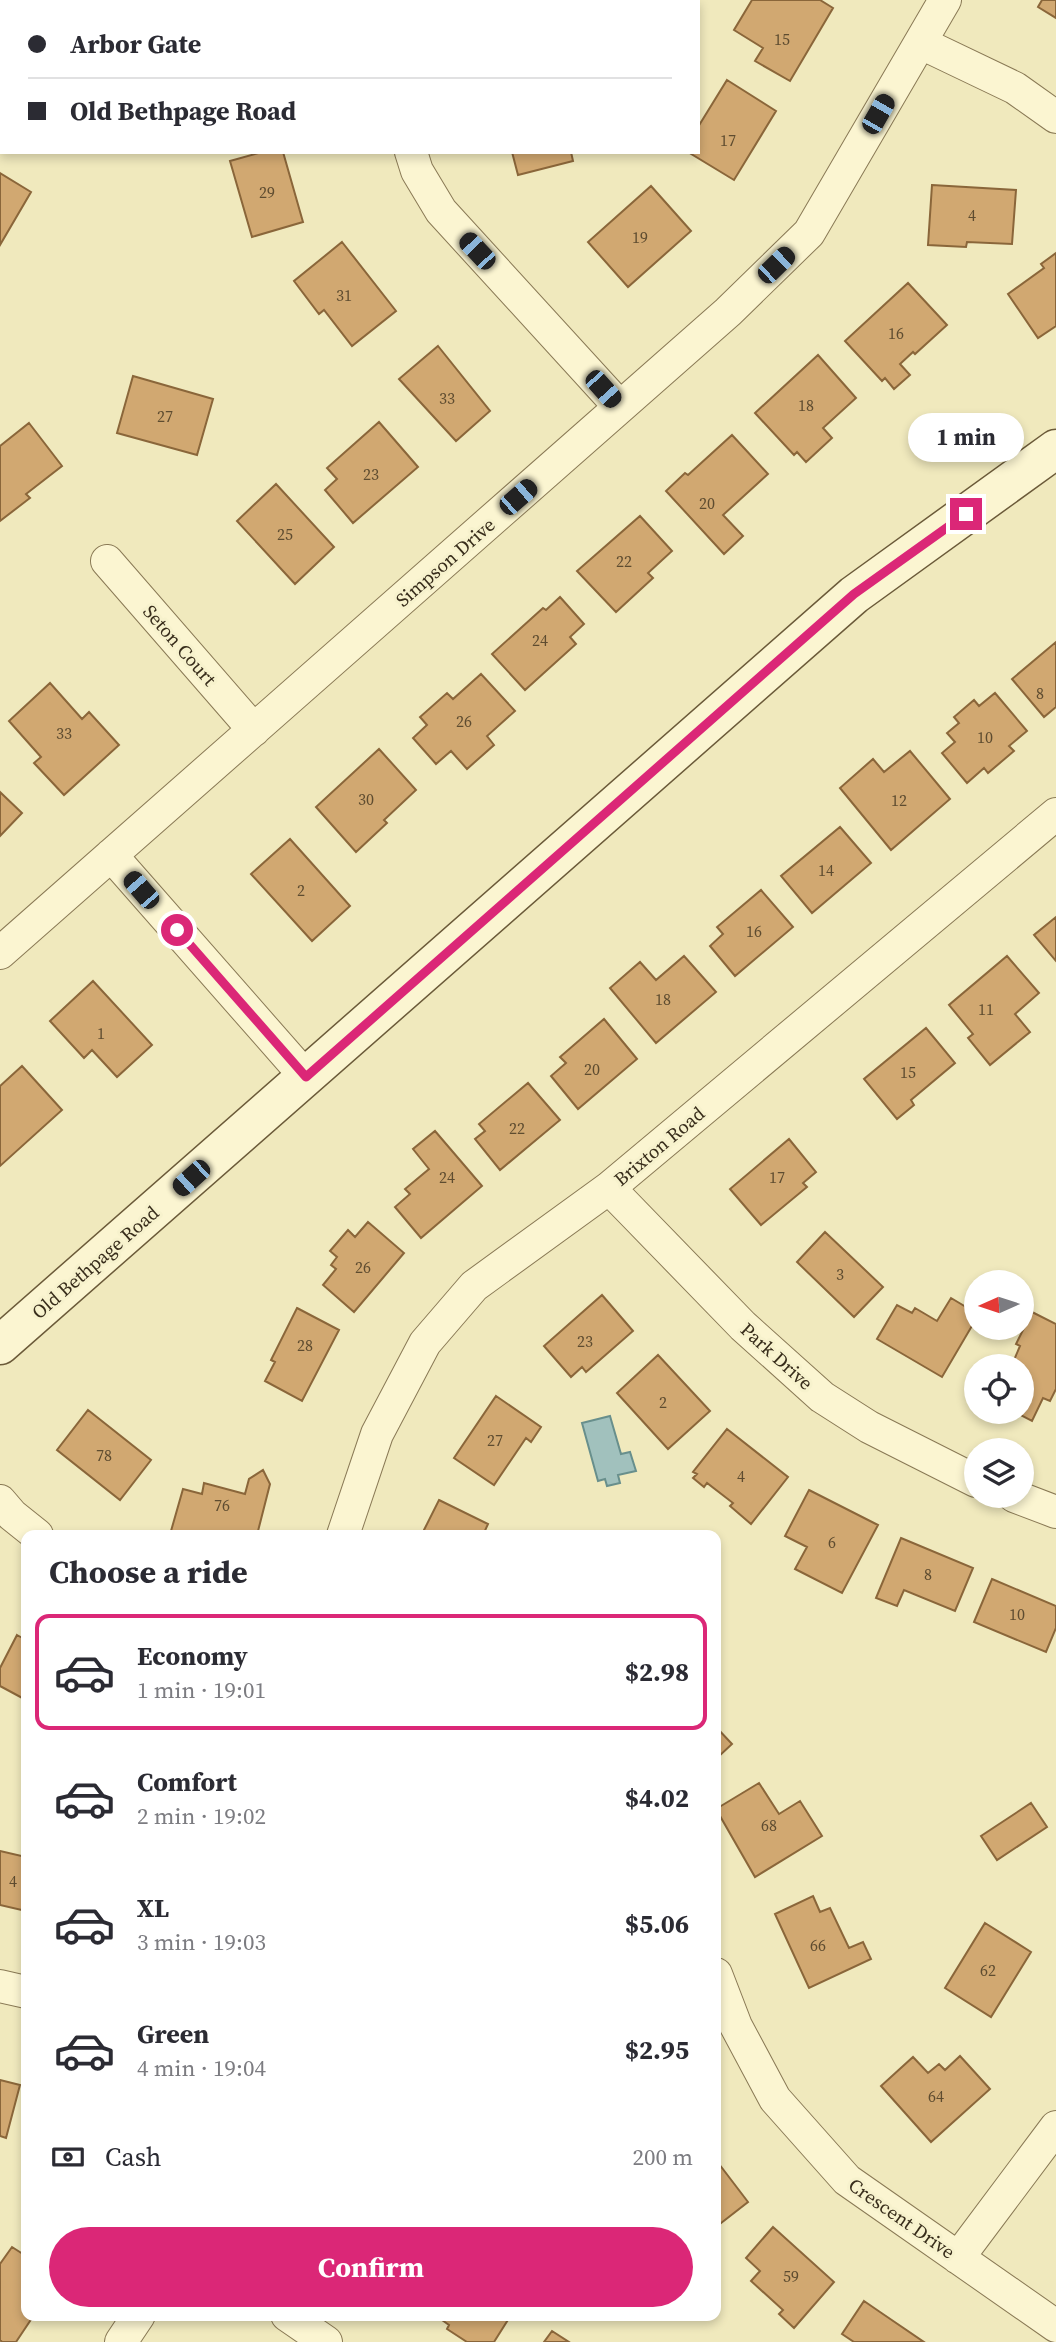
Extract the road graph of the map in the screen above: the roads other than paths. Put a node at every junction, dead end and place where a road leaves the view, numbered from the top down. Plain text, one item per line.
1 (945, 0) edge
2 (920, 43) junction
3 (1056, 117) edge
4 (412, 154) edge
5 (620, 407) junction
6 (1056, 449) edge
7 (107, 561) dead end
8 (254, 730) junction
9 (1056, 814) edge
10 (111, 855) junction
11 (0, 953) edge
12 (306, 1077) junction
13 (609, 1188) junction
14 (0, 1345) edge
15 (964, 1475) edge
16 (0, 1501) edge
17 (1034, 1504) edge
18 (1056, 1512) edge
19 (31, 1530) edge
20 (345, 1530) edge
21 (0, 1986) edge
22 (721, 1987) edge
23 (21, 1991) edge
24 (1056, 2127) edge
25 (958, 2258) junction
26 (135, 2321) edge
27 (296, 2321) edge
28 (1056, 2326) edge
29 (121, 2342) edge
30 (326, 2342) edge

1 - 2 street, Simpson Drive
2 - 3 street
2 - 5 street, Simpson Drive
4 - 5 street
5 - 8 street, Simpson Drive
6 - 12 main road, Old Bethpage Road
7 - 8 street, Seton Court
8 - 10 street, Simpson Drive
9 - 13 street, Brixton Road
10 - 11 street, Simpson Drive
10 - 12 street
12 - 14 main road, Old Bethpage Road
13 - 15 street, Park Drive
13 - 20 street, Brixton Road
16 - 19 street
17 - 18 street
21 - 23 street
22 - 25 street, Crescent Drive
24 - 25 street
25 - 28 street, Crescent Drive
26 - 29 street
27 - 30 street

